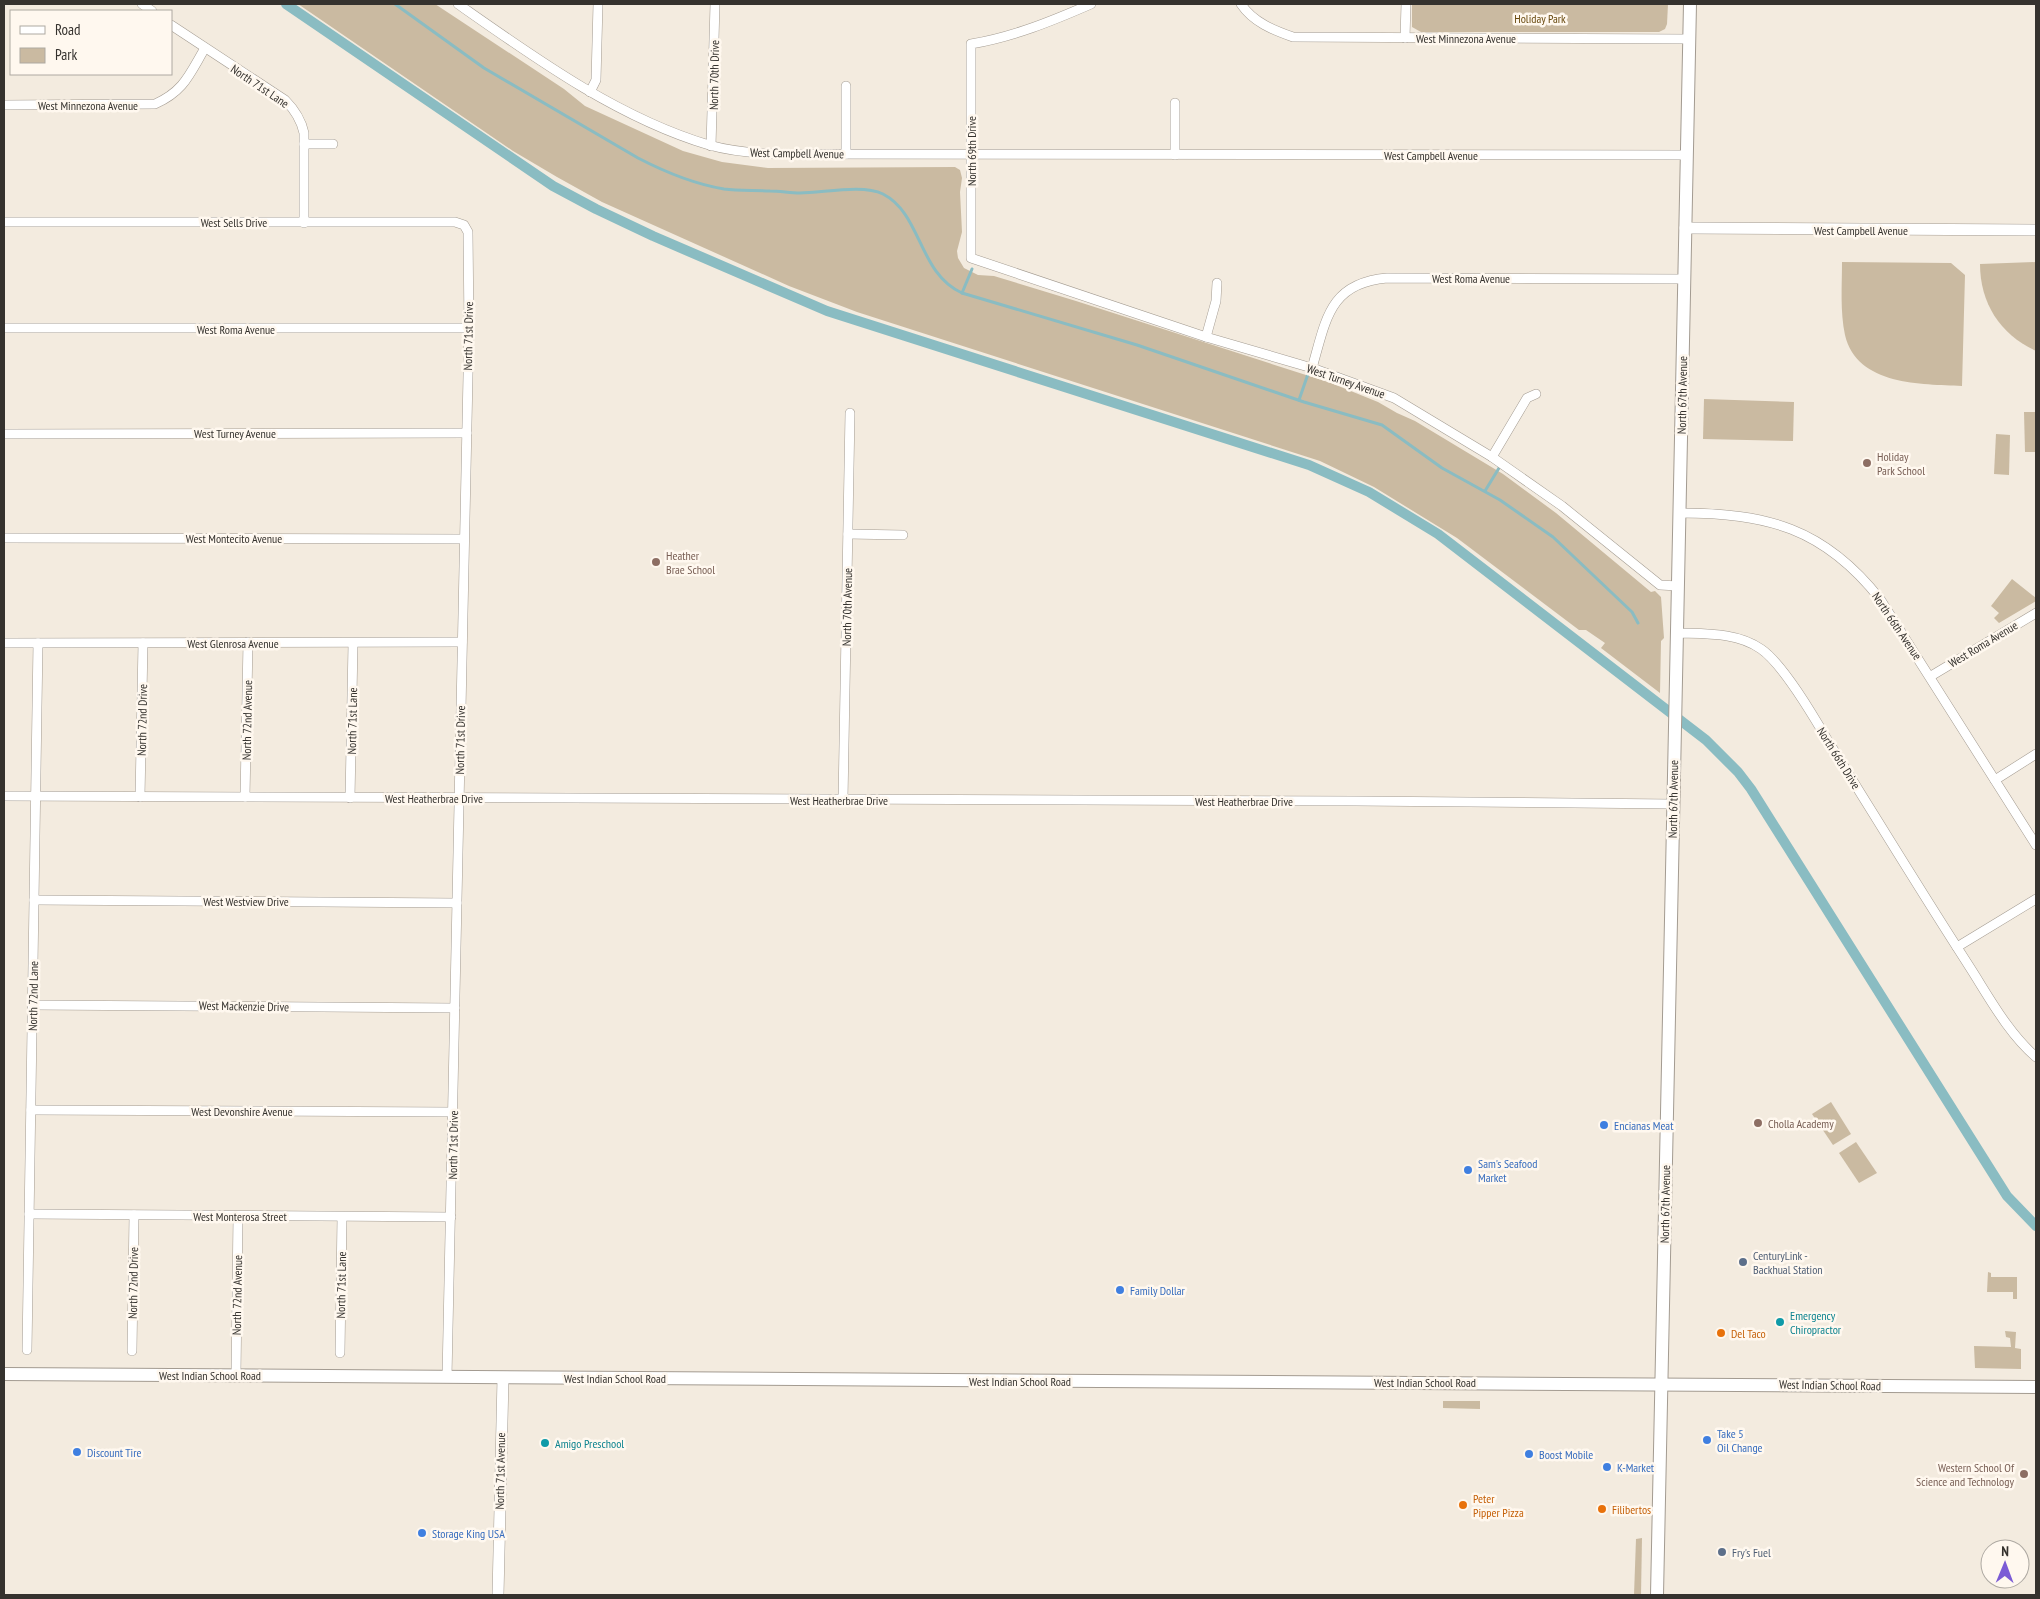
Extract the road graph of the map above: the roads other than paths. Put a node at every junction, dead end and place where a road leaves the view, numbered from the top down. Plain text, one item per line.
1 (458, 4) edge
2 (598, 4) edge
3 (715, 4) edge
4 (1091, 4) edge
5 (1241, 4) edge
6 (1406, 4) edge
7 (1690, 4) edge
8 (172, 26) edge
9 (1405, 38) junction
10 (1689, 39) junction
11 (205, 48) junction
12 (846, 86) dead end
13 (590, 92) junction
14 (1175, 103) dead end
15 (4, 105) edge
16 (304, 144) junction
17 (334, 144) dead end
18 (711, 146) junction
19 (846, 154) junction
20 (1175, 154) junction
21 (971, 155) junction
22 (1687, 155) junction
23 (4, 222) edge
24 (304, 222) junction
25 (464, 225) joint
26 (1686, 228) junction
27 (2036, 230) edge
28 (971, 258) joint
29 (1684, 279) junction
30 (1217, 283) dead end
31 (4, 328) edge
32 (469, 328) junction
33 (1206, 337) junction
34 (1312, 368) junction
35 (1536, 394) dead end
36 (850, 414) dead end
37 (467, 433) junction
38 (4, 434) edge
39 (1492, 457) junction
40 (1679, 513) junction
41 (848, 534) junction
42 (902, 535) dead end
43 (4, 538) edge
44 (464, 539) junction
45 (1678, 586) junction
46 (2036, 613) edge
47 (1677, 633) junction
48 (248, 642) junction
49 (462, 642) junction
50 (4, 643) edge
51 (38, 643) junction
52 (143, 643) junction
53 (353, 644) junction
54 (1931, 676) junction
55 (2036, 754) edge
56 (1996, 780) junction
57 (4, 796) edge
58 (36, 796) junction
59 (140, 797) junction
60 (245, 798) junction
61 (350, 798) junction
62 (459, 798) junction
63 (843, 800) junction
64 (1673, 804) junction
65 (2036, 845) edge
66 (2036, 899) edge
67 (34, 900) junction
68 (457, 903) junction
69 (1957, 947) junction
70 (32, 1005) junction
71 (455, 1008) junction
72 (2036, 1057) edge
73 (31, 1110) junction
74 (453, 1112) junction
75 (29, 1214) junction
76 (134, 1215) junction
77 (238, 1216) junction
78 (342, 1217) junction
79 (451, 1218) junction
80 (27, 1350) dead end
81 (132, 1351) dead end
82 (340, 1354) dead end
83 (4, 1374) edge
84 (236, 1375) junction
85 (447, 1377) junction
86 (503, 1378) junction
87 (1661, 1383) junction
88 (2036, 1386) edge
89 (498, 1595) edge
90 (1657, 1595) edge

1 - 13 street, West Campbell Avenue
2 - 13 street
3 - 18 street, North 70th Drive
4 - 21 street, North 69th Drive
5 - 9 street, West Minnezona Avenue
6 - 9 street
7 - 10 main road, North 67th Avenue
8 - 11 street, North 71st Lane
9 - 10 street, West Minnezona Avenue
10 - 22 main road, North 67th Avenue
11 - 15 street, West Minnezona Avenue
11 - 16 street, North 71st Lane
12 - 19 street
13 - 18 street, West Campbell Avenue
14 - 20 street
16 - 17 street
16 - 24 street, North 71st Lane
18 - 19 street, West Campbell Avenue
19 - 21 street, West Campbell Avenue
20 - 21 street, West Campbell Avenue
20 - 22 street, West Campbell Avenue
21 - 28 street, North 69th Drive
22 - 26 main road, North 67th Avenue
23 - 24 street, West Sells Drive
24 - 25 street, West Sells Drive
25 - 32 street, North 71st Drive
26 - 27 street, West Campbell Avenue
26 - 29 main road, North 67th Avenue
28 - 33 street, West Turney Avenue
29 - 34 street, West Roma Avenue
29 - 40 main road, North 67th Avenue
30 - 33 street
31 - 32 street, West Roma Avenue
32 - 37 street, North 71st Drive
33 - 34 street, West Turney Avenue
34 - 39 street, West Turney Avenue
35 - 39 street
36 - 41 street, North 70th Avenue
37 - 38 street, West Turney Avenue
37 - 44 street, North 71st Drive
39 - 45 street, West Turney Avenue
40 - 45 main road, North 67th Avenue
40 - 54 street, North 66th Avenue
41 - 42 street
41 - 63 street, North 70th Avenue
43 - 44 street, West Montecito Avenue
44 - 49 street, North 71st Drive
45 - 47 main road, North 67th Avenue
46 - 54 street, West Roma Avenue
47 - 64 main road, North 67th Avenue
47 - 69 street, North 66th Drive
48 - 52 street, West Glenrosa Avenue
48 - 53 street, West Glenrosa Avenue
48 - 60 street, North 72nd Avenue
49 - 53 street, West Glenrosa Avenue
49 - 62 street, North 71st Drive
50 - 51 street, West Glenrosa Avenue
51 - 52 street, West Glenrosa Avenue
51 - 58 street, North 72nd Lane
52 - 59 street, North 72nd Drive
53 - 61 street, North 71st Lane
54 - 56 street, North 66th Avenue
55 - 56 street
56 - 65 street, North 66th Avenue
57 - 58 street, West Heatherbrae Drive
58 - 59 street, West Heatherbrae Drive
58 - 67 street, North 72nd Lane
59 - 60 street, West Heatherbrae Drive
60 - 61 street, West Heatherbrae Drive
61 - 62 street, West Heatherbrae Drive
62 - 63 street, West Heatherbrae Drive
62 - 68 street, North 71st Drive
63 - 64 street, West Heatherbrae Drive
64 - 87 main road, North 67th Avenue
66 - 69 street
67 - 68 street, West Westview Drive
67 - 70 street, North 72nd Lane
68 - 71 street, North 71st Drive
69 - 72 street
70 - 71 street, West Mackenzie Drive
70 - 73 street, North 72nd Lane
71 - 74 street, North 71st Drive
73 - 74 street, West Devonshire Avenue
73 - 75 street, North 72nd Lane
74 - 79 street, North 71st Drive
75 - 76 street, West Monterosa Street
75 - 80 street, North 72nd Lane
76 - 77 street, West Monterosa Street
76 - 81 street, North 72nd Drive
77 - 78 street, West Monterosa Street
77 - 84 street, North 72nd Avenue
78 - 79 street, West Monterosa Street
78 - 82 street, North 71st Lane
79 - 85 street, North 71st Drive
83 - 84 main road, West Indian School Road
84 - 85 main road, West Indian School Road
85 - 86 main road, West Indian School Road
86 - 87 main road, West Indian School Road
86 - 89 street, North 71st Avenue
87 - 88 main road, West Indian School Road
87 - 90 main road, North 67th Avenue

